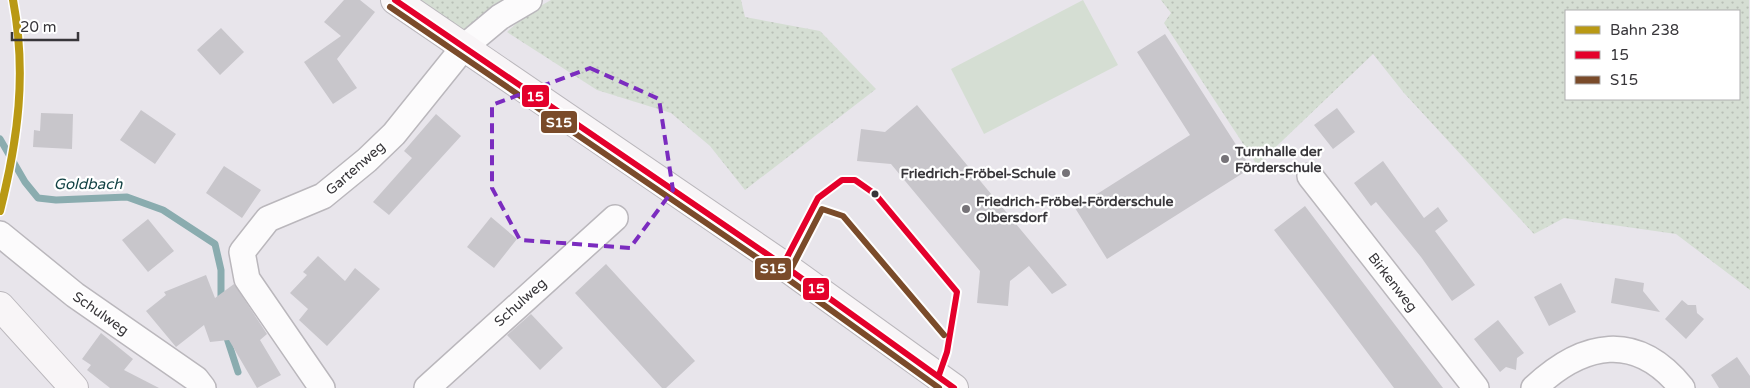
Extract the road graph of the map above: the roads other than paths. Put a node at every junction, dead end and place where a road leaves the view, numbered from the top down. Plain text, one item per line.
1 (395, 0) edge
2 (529, 0) edge
3 (464, 48) junction
4 (1310, 176) dead end
5 (615, 218) dead end
6 (0, 234) edge
7 (0, 306) edge
8 (74, 388) edge
9 (203, 388) edge
10 (322, 388) edge
11 (427, 388) edge
12 (954, 388) edge
13 (1476, 388) edge
14 (1534, 388) edge
15 (1682, 388) edge

1 - 3 main road
2 - 3 street, Gartenweg
3 - 10 street, Gartenweg
3 - 12 main road
4 - 13 street, Birkenweg
5 - 11 street, Schulweg
6 - 9 street, Schulweg
7 - 8 main road
14 - 15 street

